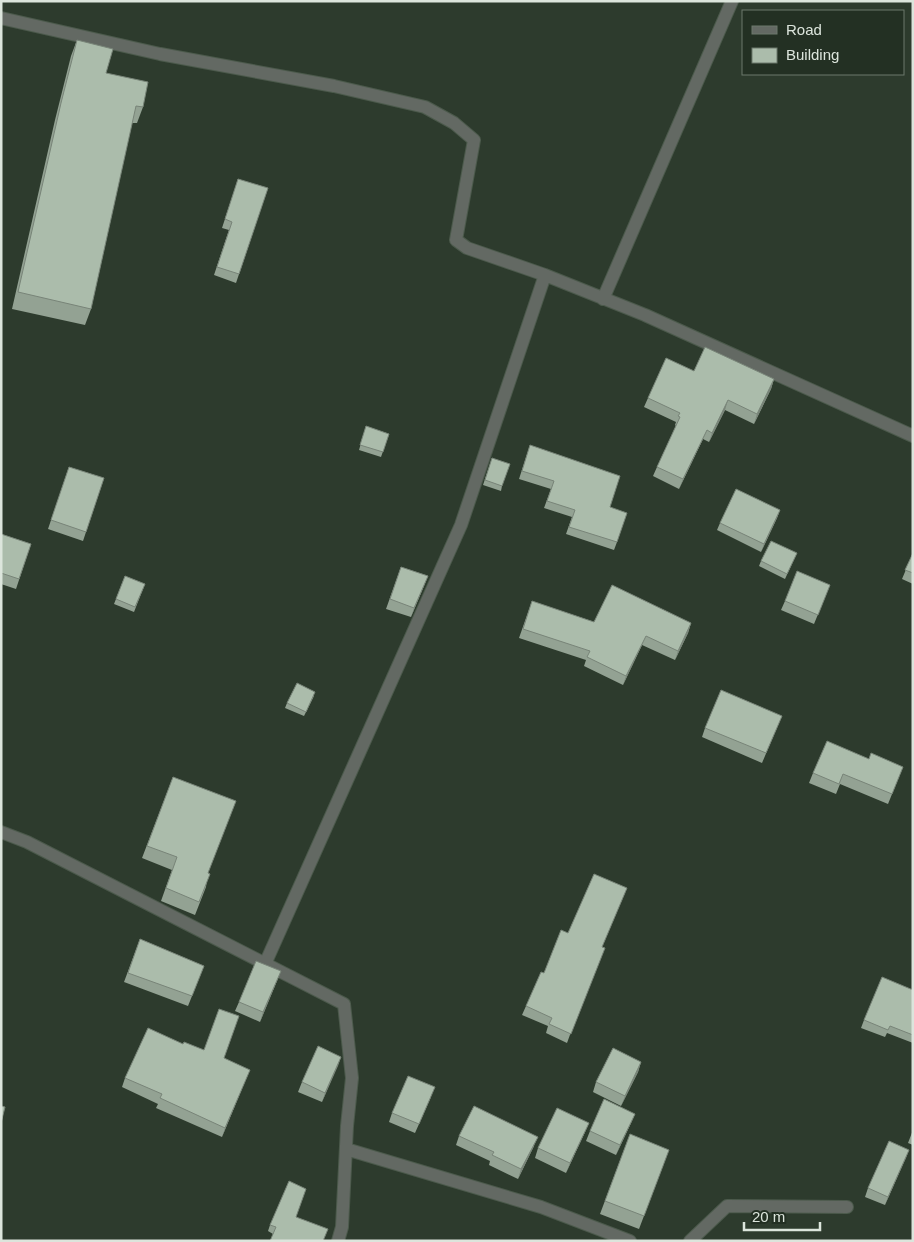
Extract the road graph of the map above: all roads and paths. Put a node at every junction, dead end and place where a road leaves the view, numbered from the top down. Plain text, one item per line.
1 (732, 1) edge
2 (1, 18) edge
3 (545, 275) junction
4 (603, 299) junction
5 (913, 436) edge
6 (1, 832) edge
7 (264, 964) junction
8 (346, 1149) junction
9 (847, 1207) dead end
10 (338, 1241) edge
11 (630, 1241) edge
12 (690, 1241) edge

1 - 4 street
2 - 3 street
3 - 4 street
3 - 7 street
4 - 5 street
6 - 7 street
7 - 8 street
8 - 10 street
8 - 11 street
9 - 12 street

